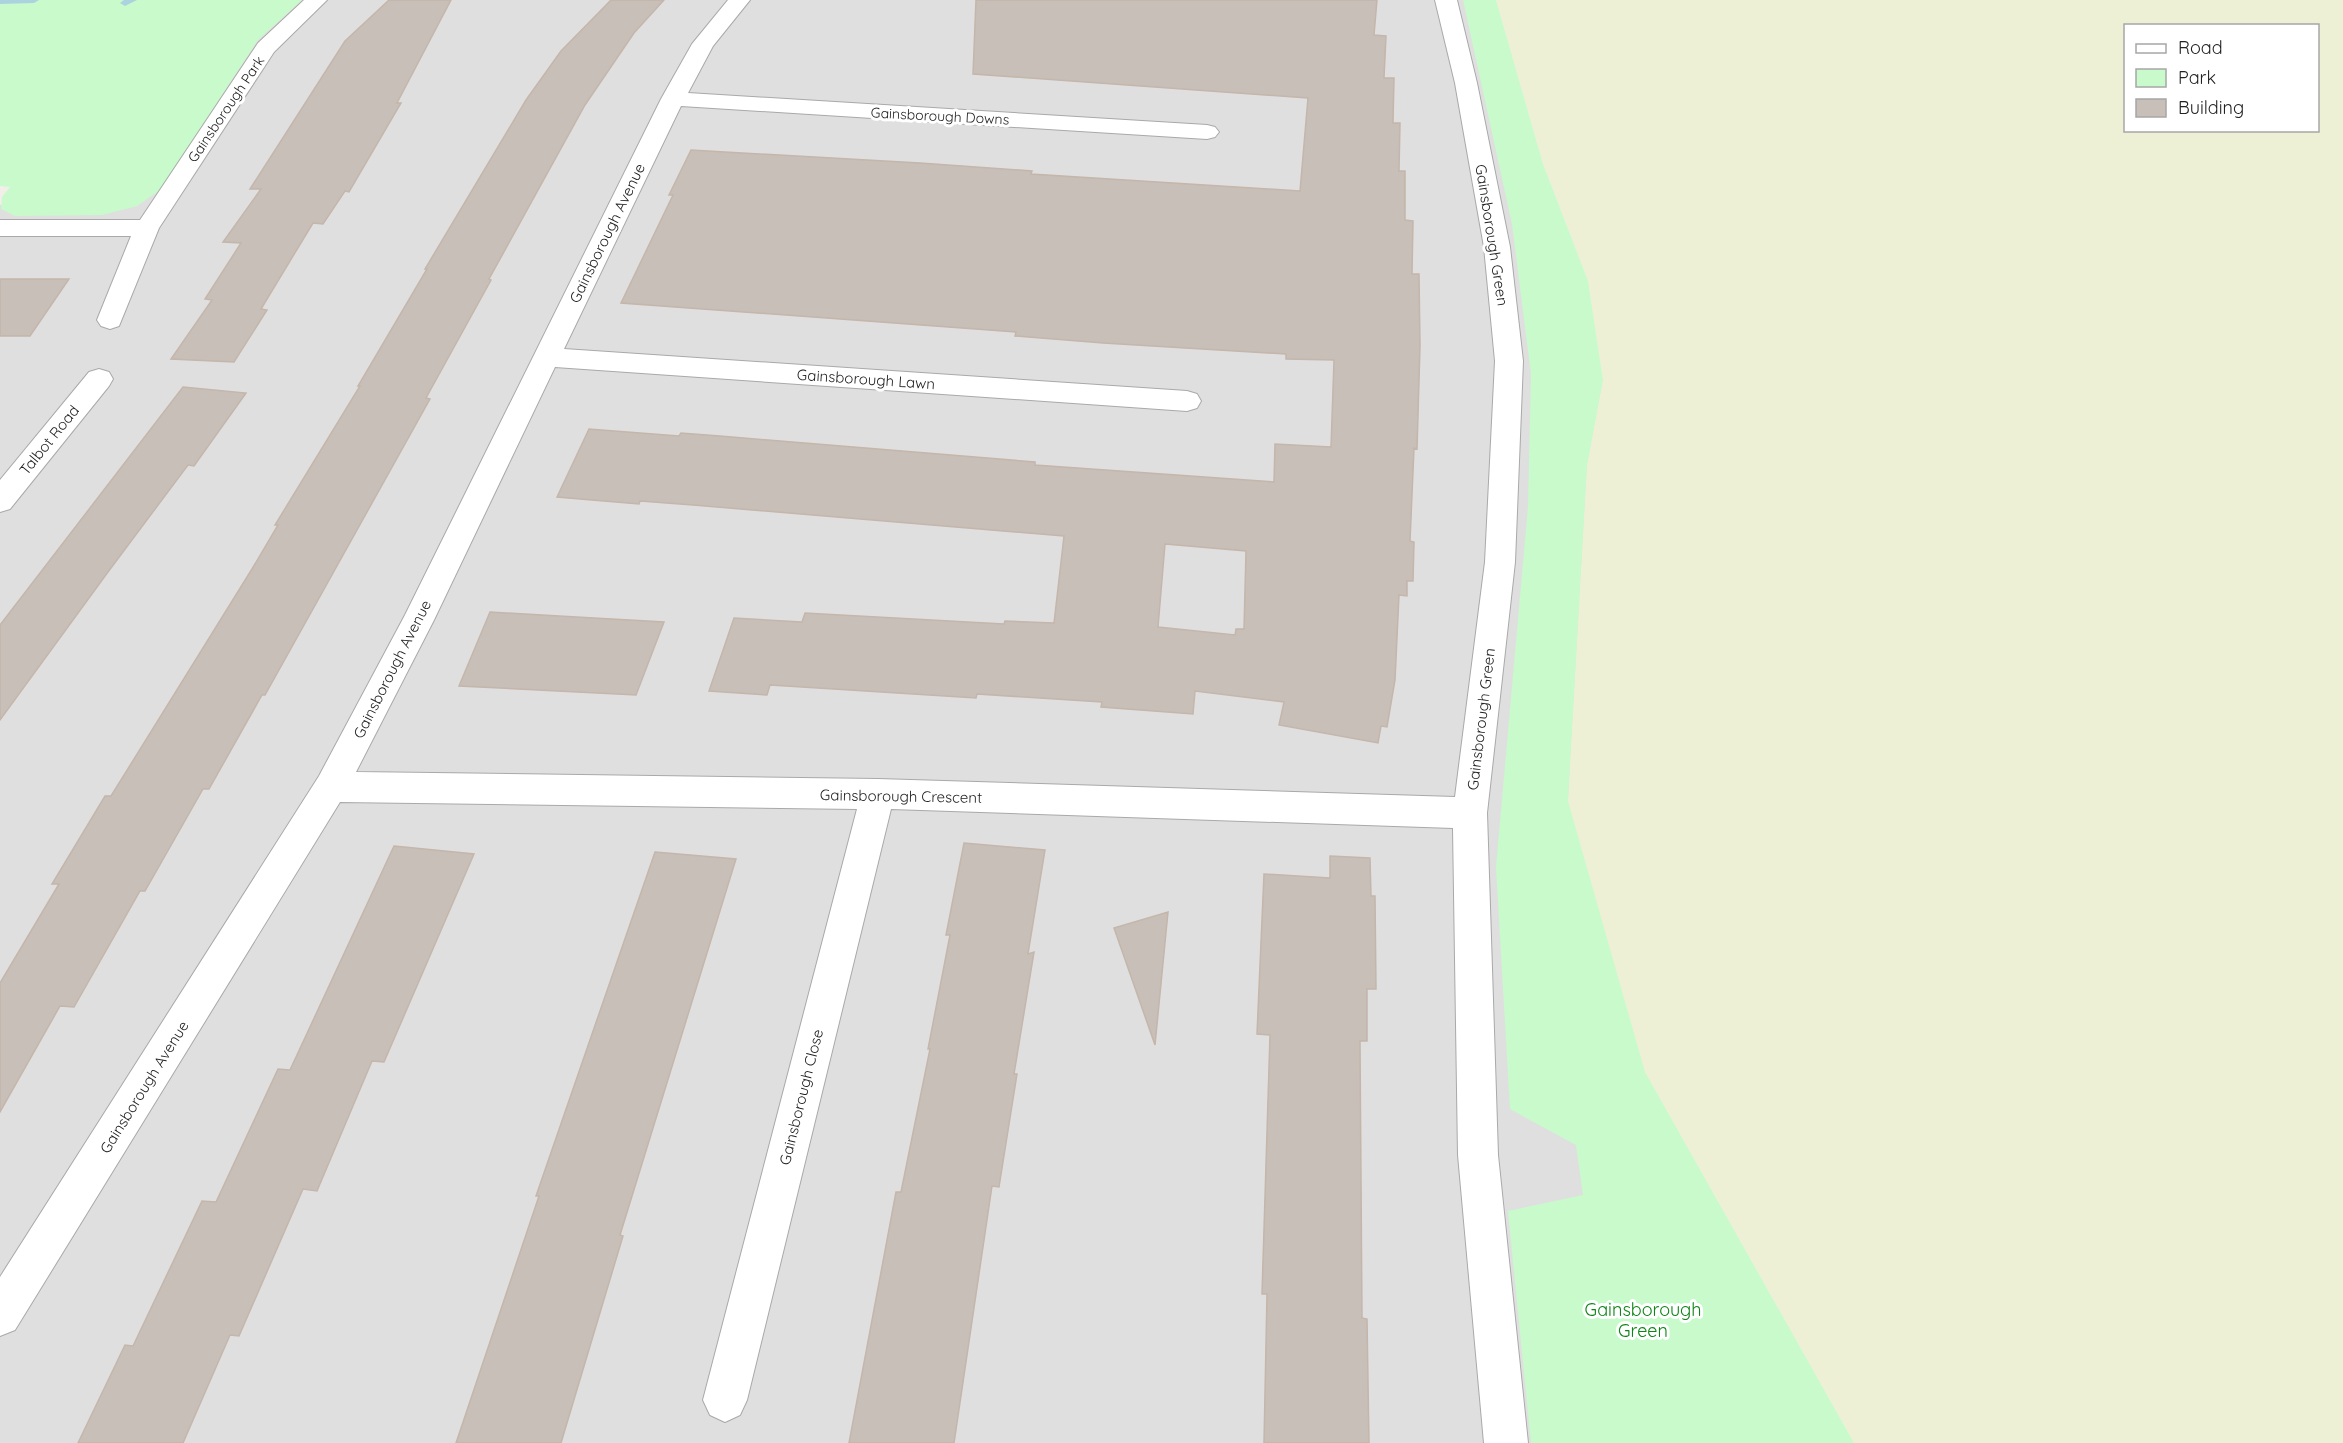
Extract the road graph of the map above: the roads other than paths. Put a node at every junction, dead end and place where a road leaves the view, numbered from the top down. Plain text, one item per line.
1 (316, 0) edge
2 (740, 0) edge
3 (1446, 0) edge
4 (674, 99) junction
5 (1207, 132) dead end
6 (0, 228) edge
7 (147, 228) junction
8 (110, 320) dead end
9 (545, 357) junction
10 (99, 379) dead end
11 (1187, 401) dead end
12 (0, 501) edge
13 (331, 787) junction
14 (878, 794) junction
15 (1470, 813) junction
16 (0, 1314) edge
17 (725, 1400) dead end
18 (1506, 1443) edge

1 - 7 street, Gainsborough Park
2 - 4 street, Gainsborough Avenue
3 - 15 street, Gainsborough Green
4 - 5 street, Gainsborough Downs
4 - 9 street, Gainsborough Avenue
6 - 7 street
7 - 8 street, Gainsborough Park
9 - 11 street, Gainsborough Lawn
9 - 13 street, Gainsborough Avenue
10 - 12 street, Talbot Road
13 - 14 street, Gainsborough Crescent
13 - 16 street, Gainsborough Avenue
14 - 15 street, Gainsborough Crescent
14 - 17 street, Gainsborough Close
15 - 18 street, Gainsborough Green

